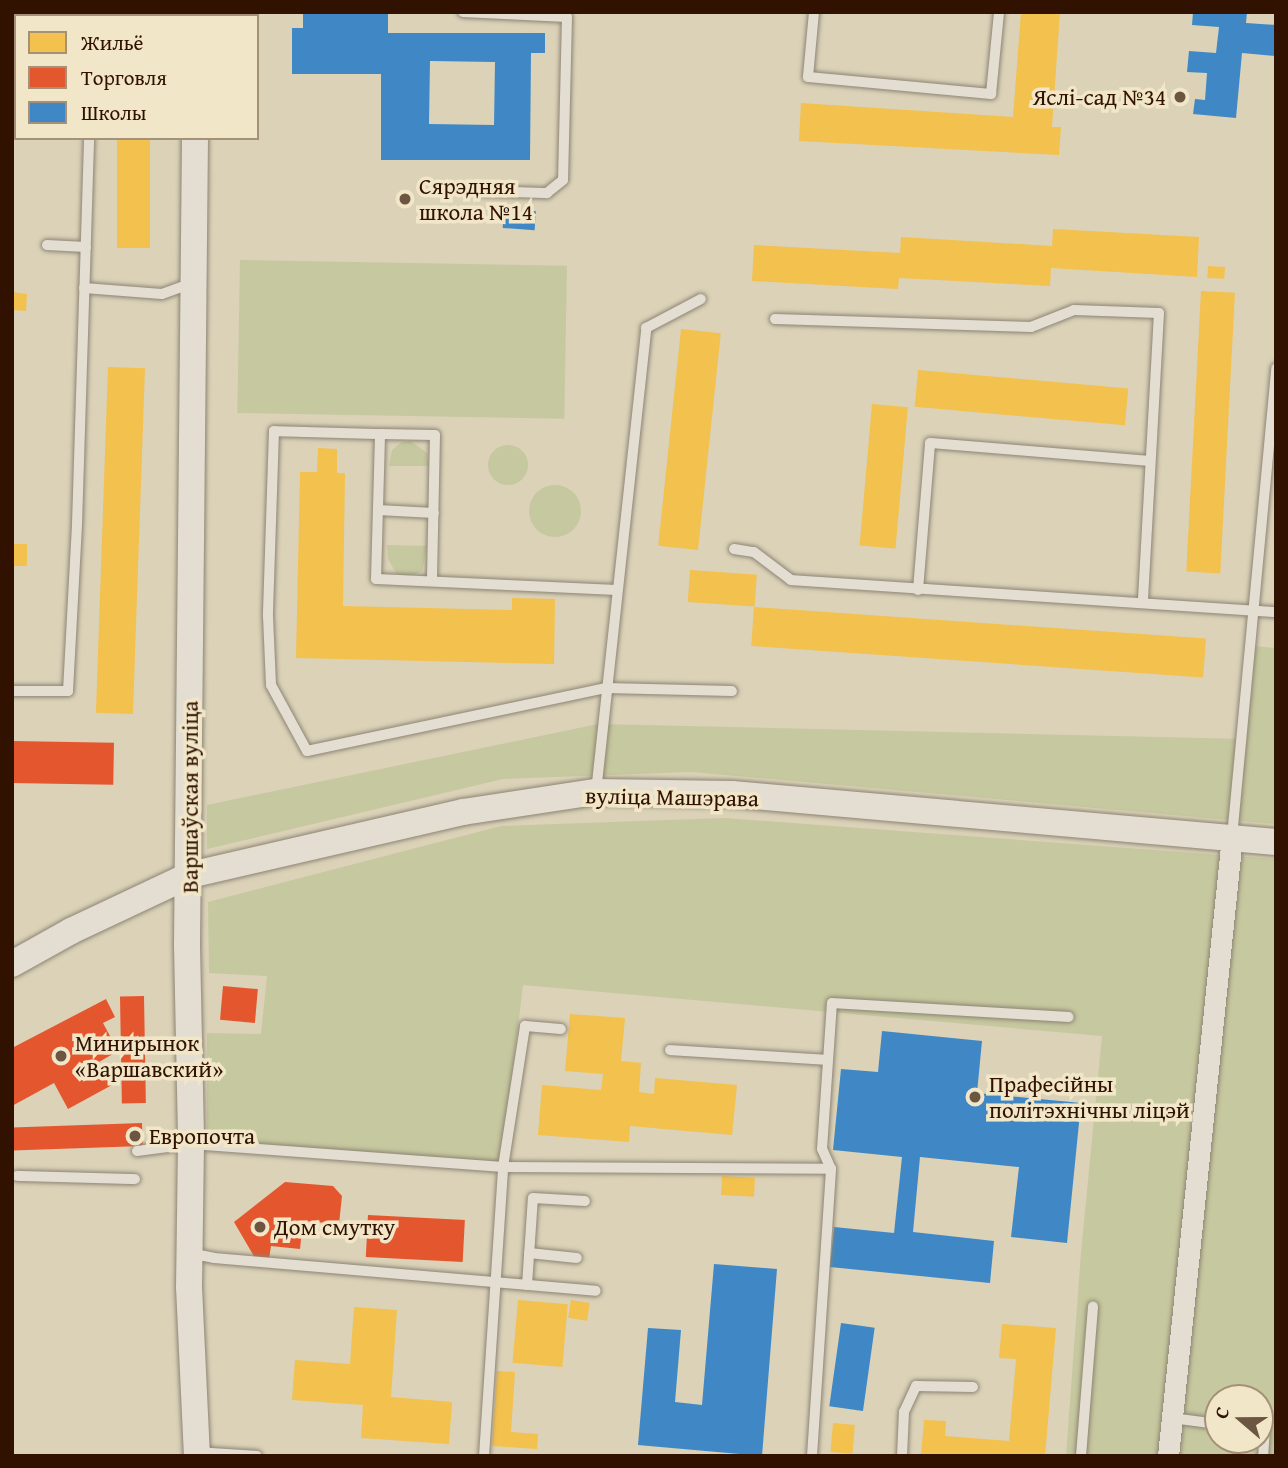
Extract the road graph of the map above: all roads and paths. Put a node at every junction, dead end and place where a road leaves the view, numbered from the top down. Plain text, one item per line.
1 (463, 12) edge
2 (814, 12) edge
3 (999, 12) edge
4 (89, 140) edge
5 (195, 140) edge
6 (479, 191) dead end
7 (47, 245) dead end
8 (86, 247) junction
9 (193, 283) junction
10 (84, 288) junction
11 (701, 299) dead end
12 (775, 319) dead end
13 (1276, 368) edge
14 (380, 434) junction
15 (1148, 461) junction
16 (1270, 486) edge
17 (378, 510) junction
18 (434, 513) junction
19 (734, 550) dead end
20 (432, 581) junction
21 (617, 590) junction
22 (918, 590) junction
23 (1143, 601) junction
24 (1251, 610) junction
25 (1276, 612) edge
26 (606, 688) junction
27 (12, 691) edge
28 (732, 691) dead end
29 (596, 793) junction
30 (1232, 837) junction
31 (1276, 842) edge
32 (190, 875) junction
33 (12, 964) edge
34 (1069, 1017) dead end
35 (561, 1029) dead end
36 (670, 1050) dead end
37 (828, 1060) junction
38 (191, 1144) junction
39 (137, 1151) dead end
40 (503, 1167) junction
41 (831, 1169) junction
42 (17, 1176) dead end
43 (135, 1179) dead end
44 (585, 1201) dead end
45 (189, 1253) junction
46 (529, 1253) junction
47 (577, 1258) dead end
48 (497, 1283) junction
49 (527, 1285) junction
50 (596, 1291) dead end
51 (1093, 1306) dead end
52 (973, 1387) dead end
53 (1172, 1418) junction
54 (1204, 1422) edge
55 (197, 1454) edge
56 (257, 1456) edge
57 (485, 1456) edge
58 (812, 1456) edge
59 (902, 1456) edge
60 (1081, 1456) edge
61 (1168, 1456) edge

1 - 6 lane
2 - 3 lane
4 - 8 lane
5 - 9 street, Варшаўская вуліца
7 - 8 lane
8 - 10 lane
9 - 10 lane
9 - 32 street, Варшаўская вуліца
10 - 27 lane
11 - 21 lane
12 - 15 lane
13 - 16 lane
14 - 17 lane
14 - 18 lane
14 - 26 lane
15 - 22 lane
15 - 23 lane
16 - 24 lane
17 - 18 lane
17 - 20 lane
18 - 20 lane
19 - 22 lane
20 - 21 lane
21 - 26 lane
22 - 23 lane
23 - 24 lane
24 - 25 lane
24 - 30 lane
26 - 28 lane
26 - 29 lane
29 - 30 street, вуліца Машэрава
29 - 32 street, вуліца Машэрава
30 - 31 street, вуліца Машэрава
30 - 53 street
32 - 33 street, вуліца Машэрава
32 - 38 street, Варшаўская вуліца
34 - 37 lane
35 - 40 lane
36 - 37 lane
37 - 41 lane
38 - 39 lane
38 - 40 lane
38 - 45 street, Варшаўская вуліца
40 - 41 lane
40 - 48 lane
41 - 58 lane
42 - 43 lane
44 - 46 lane
45 - 48 lane
45 - 55 street, Варшаўская вуліца
46 - 47 lane
46 - 49 lane
48 - 49 lane
48 - 57 lane
49 - 50 lane
51 - 60 lane
52 - 59 lane
53 - 54 lane
53 - 61 street
55 - 56 lane

